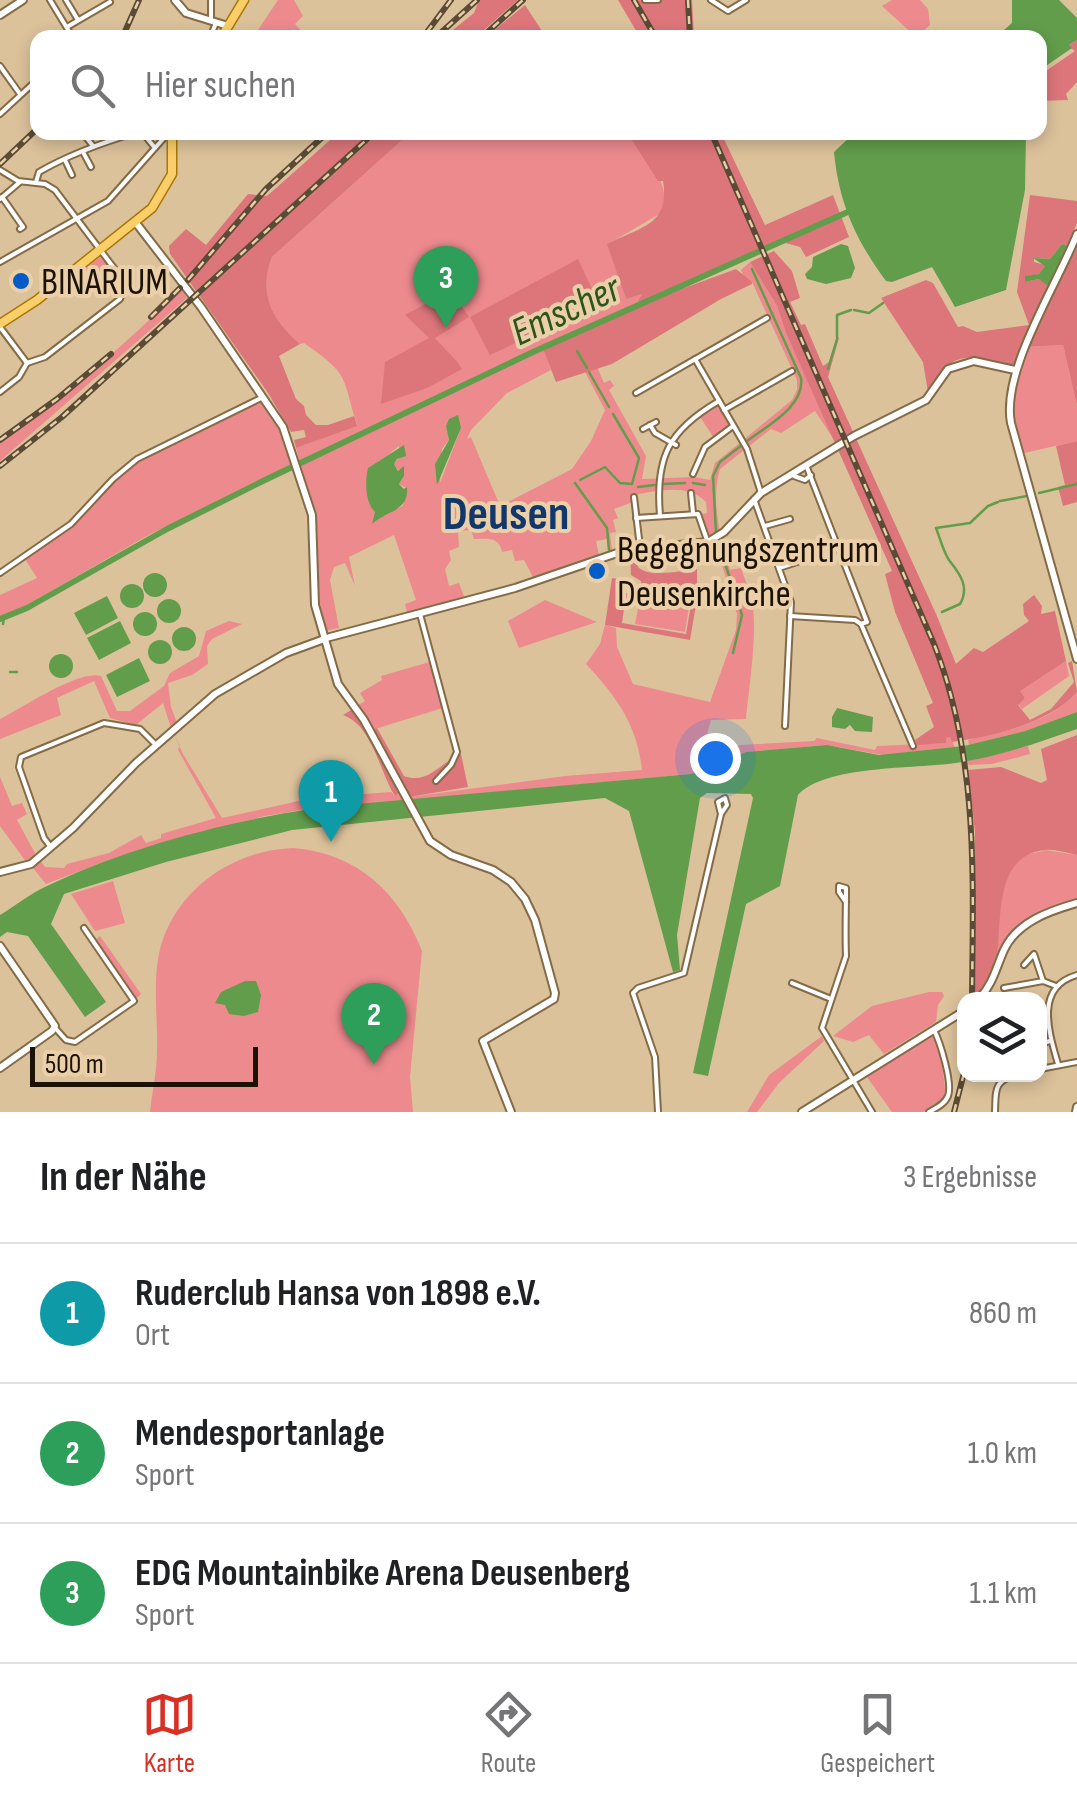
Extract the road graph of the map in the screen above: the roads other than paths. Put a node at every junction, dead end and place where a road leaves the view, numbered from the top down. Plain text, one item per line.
1 (23, 0) edge
2 (50, 0) edge
3 (66, 0) edge
4 (175, 0) edge
5 (211, 0) edge
6 (658, 0) edge
7 (711, 0) edge
8 (746, 0) edge
9 (646, 1) edge
10 (110, 2) edge
11 (243, 3) edge
12 (0, 15) edge
13 (78, 20) junction
14 (214, 22) junction
15 (228, 26) junction
16 (67, 27) junction
17 (69, 30) edge
18 (212, 30) edge
19 (226, 30) edge
20 (0, 67) edge
21 (30, 85) edge
22 (20, 94) junction
23 (0, 114) edge
24 (88, 140) edge
25 (113, 140) edge
26 (148, 140) edge
27 (162, 140) edge
28 (172, 140) edge
29 (93, 146) junction
30 (155, 148) junction
31 (84, 152) junction
32 (65, 160) junction
33 (91, 167) dead end
34 (0, 170) edge
35 (72, 175) dead end
36 (20, 182) junction
37 (36, 182) junction
38 (1, 198) edge
39 (76, 220) junction
40 (136, 223) junction
41 (20, 229) dead end
42 (1077, 234) edge
43 (102, 249) junction
44 (0, 262) edge
45 (767, 318) dead end
46 (0, 326) edge
47 (695, 359) junction
48 (27, 363) junction
49 (1015, 370) junction
50 (792, 371) dead end
51 (0, 392) edge
52 (636, 393) dead end
53 (264, 397) junction
54 (719, 401) junction
55 (724, 410) junction
56 (656, 422) dead end
57 (650, 426) junction
58 (733, 426) junction
59 (643, 429) dead end
60 (673, 444) junction
61 (806, 465) junction
62 (692, 474) dead end
63 (791, 475) junction
64 (811, 475) junction
65 (691, 493) dead end
66 (761, 493) junction
67 (634, 498) dead end
68 (754, 499) junction
69 (693, 512) junction
70 (660, 515) junction
71 (636, 518) junction
72 (790, 518) dead end
73 (765, 526) junction
74 (708, 542) junction
75 (839, 548) junction
76 (640, 549) junction
77 (779, 568) junction
78 (0, 574) edge
79 (420, 614) junction
80 (793, 616) junction
81 (865, 616) junction
82 (855, 620) junction
83 (861, 624) junction
84 (324, 640) junction
85 (1077, 659) edge
86 (785, 726) dead end
87 (156, 745) junction
88 (913, 746) dead end
89 (436, 781) dead end
90 (720, 814) dead end
91 (51, 847) junction
92 (0, 872) edge
93 (846, 902) dead end
94 (1077, 904) edge
95 (84, 928) dead end
96 (0, 946) edge
97 (1024, 965) dead end
98 (1077, 976) edge
99 (1043, 981) junction
100 (792, 983) dead end
101 (1056, 986) junction
102 (1004, 988) dead end
103 (986, 992) edge
104 (831, 999) junction
105 (957, 1015) edge
106 (54, 1029) junction
107 (934, 1030) junction
108 (1050, 1041) junction
109 (1047, 1042) edge
110 (1077, 1062) edge
111 (1058, 1064) junction
112 (1047, 1067) edge
113 (0, 1068) edge
114 (854, 1079) junction
115 (1002, 1082) edge
116 (511, 1112) edge
117 (658, 1112) edge
118 (802, 1112) edge
119 (872, 1112) edge
120 (929, 1112) edge
121 (996, 1112) edge

1 - 12 street
2 - 16 street
3 - 13 street
4 - 14 street
5 - 14 street
6 - 9 street
7 - 8 street
10 - 13 street
11 - 15 main road
13 - 16 street
14 - 15 street
14 - 18 street
15 - 19 main road
16 - 17 street
20 - 22 street
21 - 22 street
22 - 23 street
24 - 29 street
25 - 29 street
26 - 30 street
27 - 30 street
28 - 40 main road
29 - 31 street
30 - 39 street
31 - 32 street
31 - 33 street
32 - 35 street
32 - 37 street
34 - 36 street
36 - 37 street
36 - 38 street
37 - 39 street
38 - 41 street
39 - 43 street
39 - 44 street
40 - 43 main road
40 - 53 street
42 - 49 street
43 - 46 main road
43 - 48 street
45 - 47 street
46 - 48 street
47 - 52 street
47 - 54 street
48 - 51 street
49 - 61 street
49 - 85 street
50 - 55 street
53 - 78 street
53 - 84 street
54 - 55 street
54 - 60 street
55 - 58 street
56 - 57 street
57 - 59 street
57 - 60 street
58 - 62 street
58 - 66 street
60 - 70 street
61 - 63 street
61 - 64 street
63 - 64 street
63 - 66 street
64 - 75 street
65 - 69 street
66 - 68 street
67 - 71 street
68 - 73 street
68 - 74 street
69 - 70 street
69 - 74 street
70 - 71 street
71 - 76 street
72 - 73 street
73 - 77 street
74 - 76 street
75 - 77 street
75 - 81 street
76 - 79 street
77 - 80 street
79 - 84 street
79 - 89 street
80 - 82 street
80 - 86 street
81 - 82 street
81 - 83 street
82 - 83 street
83 - 88 street
84 - 87 street
84 - 116 street
87 - 91 street
87 - 91 street
90 - 117 street
91 - 92 street
93 - 104 street
94 - 103 street
95 - 106 street
96 - 106 street
97 - 99 street
98 - 101 street
99 - 101 street
99 - 102 street
100 - 104 street
101 - 108 street
104 - 114 street
105 - 107 street
106 - 113 street
107 - 114 street
107 - 120 street
108 - 109 street
108 - 111 street
110 - 111 street
111 - 112 street
114 - 118 street
114 - 119 street
115 - 121 street

